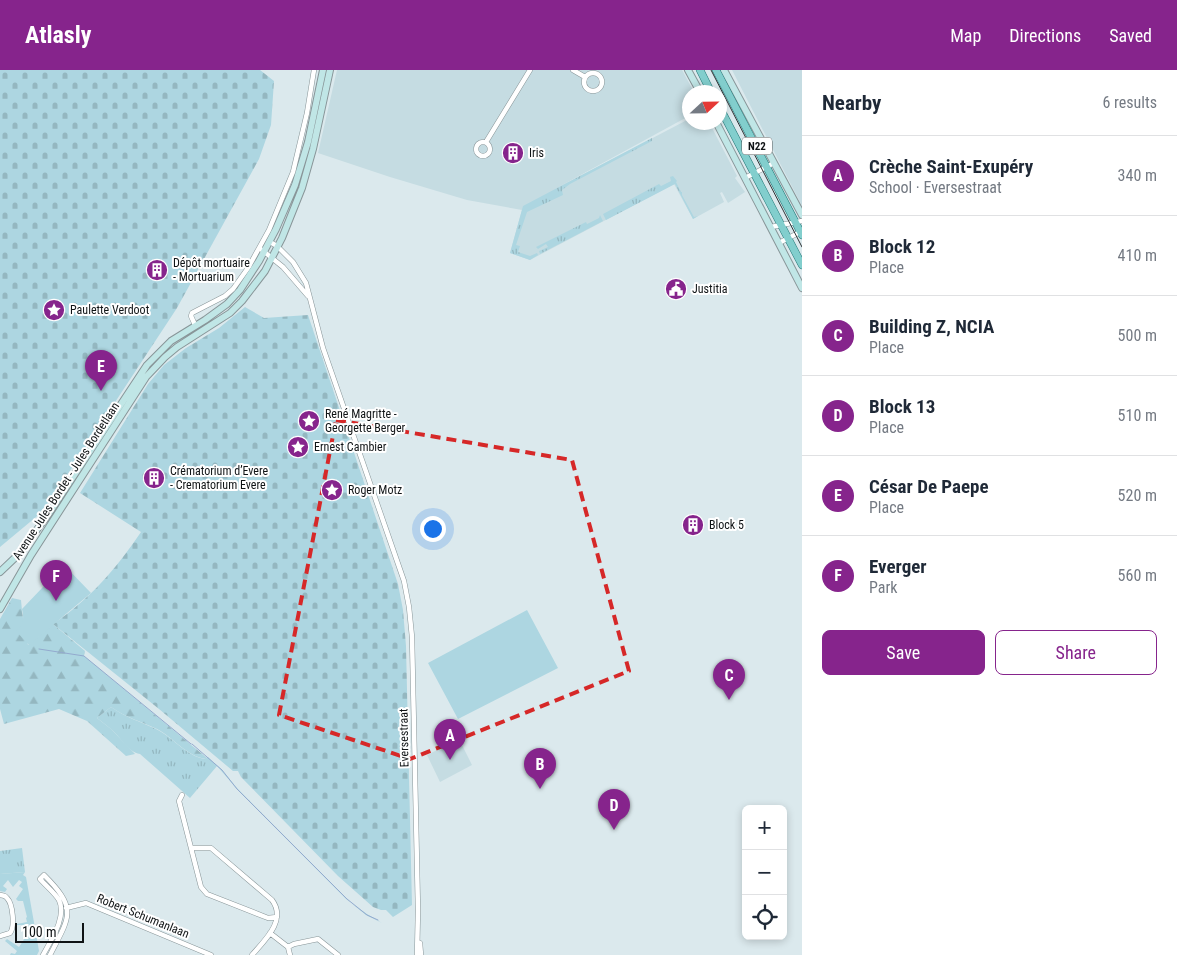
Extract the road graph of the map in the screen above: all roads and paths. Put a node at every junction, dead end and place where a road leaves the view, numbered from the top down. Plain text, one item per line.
1 (314, 70) edge
2 (323, 70) edge
3 (330, 70) edge
4 (530, 70) edge
5 (573, 70) edge
6 (688, 70) edge
7 (700, 70) edge
8 (716, 70) edge
9 (724, 70) edge
10 (585, 78) junction
11 (696, 85) edge
12 (708, 85) edge
13 (727, 121) edge
14 (720, 130) edge
15 (486, 142) dead end
16 (771, 165) junction
17 (754, 173) junction
18 (744, 178) junction
19 (770, 204) junction
20 (802, 215) edge
21 (766, 218) junction
22 (799, 222) edge
23 (781, 225) junction
24 (771, 227) junction
25 (802, 233) edge
26 (788, 239) junction
27 (270, 242) junction
28 (779, 243) junction
29 (277, 246) junction
30 (261, 250) junction
31 (272, 257) junction
32 (802, 265) edge
33 (795, 274) junction
34 (802, 278) edge
35 (802, 288) edge
36 (310, 300) junction
37 (195, 326) junction
38 (199, 333) junction
39 (0, 572) edge
40 (0, 609) edge
41 (182, 794) dead end
42 (191, 848) junction
43 (42, 877) dead end
44 (0, 895) edge
45 (64, 909) junction
46 (277, 917) junction
47 (270, 933) junction
48 (418, 934) junction
49 (1, 937) edge
50 (288, 947) junction
51 (43, 955) edge
52 (50, 955) edge
53 (211, 955) edge
54 (252, 955) edge
55 (290, 955) edge
56 (338, 955) edge
57 (417, 955) edge
58 (421, 955) edge

1 - 30 street, Avenue Jules Bordet - Jules Bordetlaan
2 - 27 main road, Avenue Jules Bordet - Jules Bordetlaan
3 - 29 main road, Avenue Jules Bordet - Jules Bordetlaan
4 - 15 street
5 - 10 street
6 - 11 main road
7 - 12 main road
8 - 16 main road, N22
9 - 16 main road
10 - 10 street
13 - 17 main road, N22
14 - 18 main road
16 - 17 street
16 - 20 main road
16 - 22 main road, N22
17 - 18 street
17 - 19 main road, N22
18 - 21 main road
19 - 21 main road
19 - 23 main road, N22
21 - 24 main road
22 - 23 street
22 - 25 main road, N22
23 - 24 street
23 - 26 main road, N22
24 - 28 main road
25 - 26 street
26 - 28 street
26 - 32 main road
27 - 29 street, Eversestraat
27 - 30 main road, Avenue Jules Bordet - Jules Bordetlaan
28 - 33 main road
29 - 31 main road, Avenue Jules Bordet - Jules Bordetlaan
29 - 36 street, Eversestraat
30 - 31 street
30 - 37 main road, Avenue Jules Bordet - Jules Bordetlaan
30 - 37 street, Avenue Jules Bordet - Jules Bordetlaan
31 - 36 street
31 - 38 main road, Avenue Jules Bordet - Jules Bordetlaan
33 - 34 main road
33 - 35 main road
36 - 48 street, Eversestraat
37 - 38 main road
37 - 39 main road, Avenue Jules Bordet - Jules Bordetlaan
38 - 40 main road, Avenue Jules Bordet - Jules Bordetlaan
41 - 42 street
42 - 46 street
42 - 46 street
43 - 45 street
44 - 49 street
45 - 51 street
45 - 52 street
45 - 53 street, Robert Schumanlaan
46 - 47 street
47 - 50 street
47 - 54 street
48 - 57 street, Eversestraat
48 - 58 street, Eversestraat
50 - 55 street
50 - 56 street

